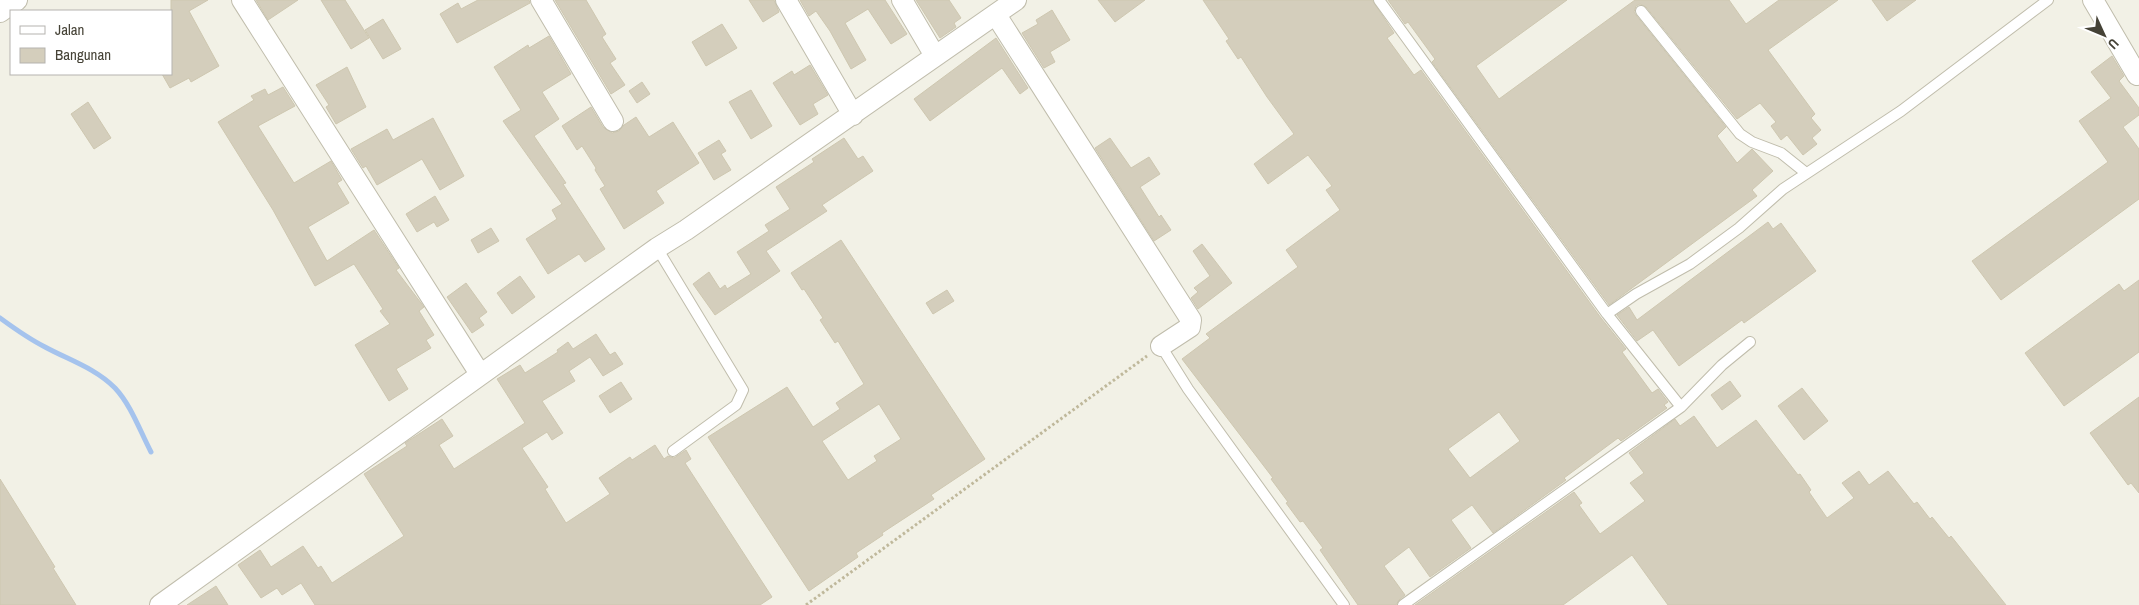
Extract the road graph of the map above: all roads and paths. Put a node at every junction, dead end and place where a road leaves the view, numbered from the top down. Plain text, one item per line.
1 (17, 0) edge
2 (242, 0) edge
3 (540, 0) edge
4 (786, 0) edge
5 (902, 0) edge
6 (1016, 0) edge
7 (1380, 0) edge
8 (2048, 0) edge
9 (2093, 0) edge
10 (1641, 11) dead end
11 (0, 12) edge
12 (996, 15) junction
13 (935, 56) junction
14 (2138, 77) edge
15 (853, 115) junction
16 (613, 121) dead end
17 (1806, 173) junction
18 (657, 248) junction
19 (1607, 314) junction
20 (1750, 342) dead end
21 (1162, 346) junction
22 (480, 374) junction
23 (1681, 407) junction
24 (673, 450) dead end
25 (160, 605) edge
26 (806, 605) edge
27 (1344, 605) edge
28 (1403, 605) edge

1 - 11 street
2 - 22 street
3 - 16 street
4 - 15 street
5 - 13 street
6 - 12 street
7 - 19 lane
8 - 17 lane
9 - 14 street
10 - 17 lane
12 - 13 street
12 - 21 street
13 - 15 street
15 - 18 street
17 - 19 lane
18 - 22 street
18 - 24 lane
19 - 23 lane
20 - 23 lane
21 - 26 path
21 - 27 lane
22 - 25 street
23 - 28 lane

